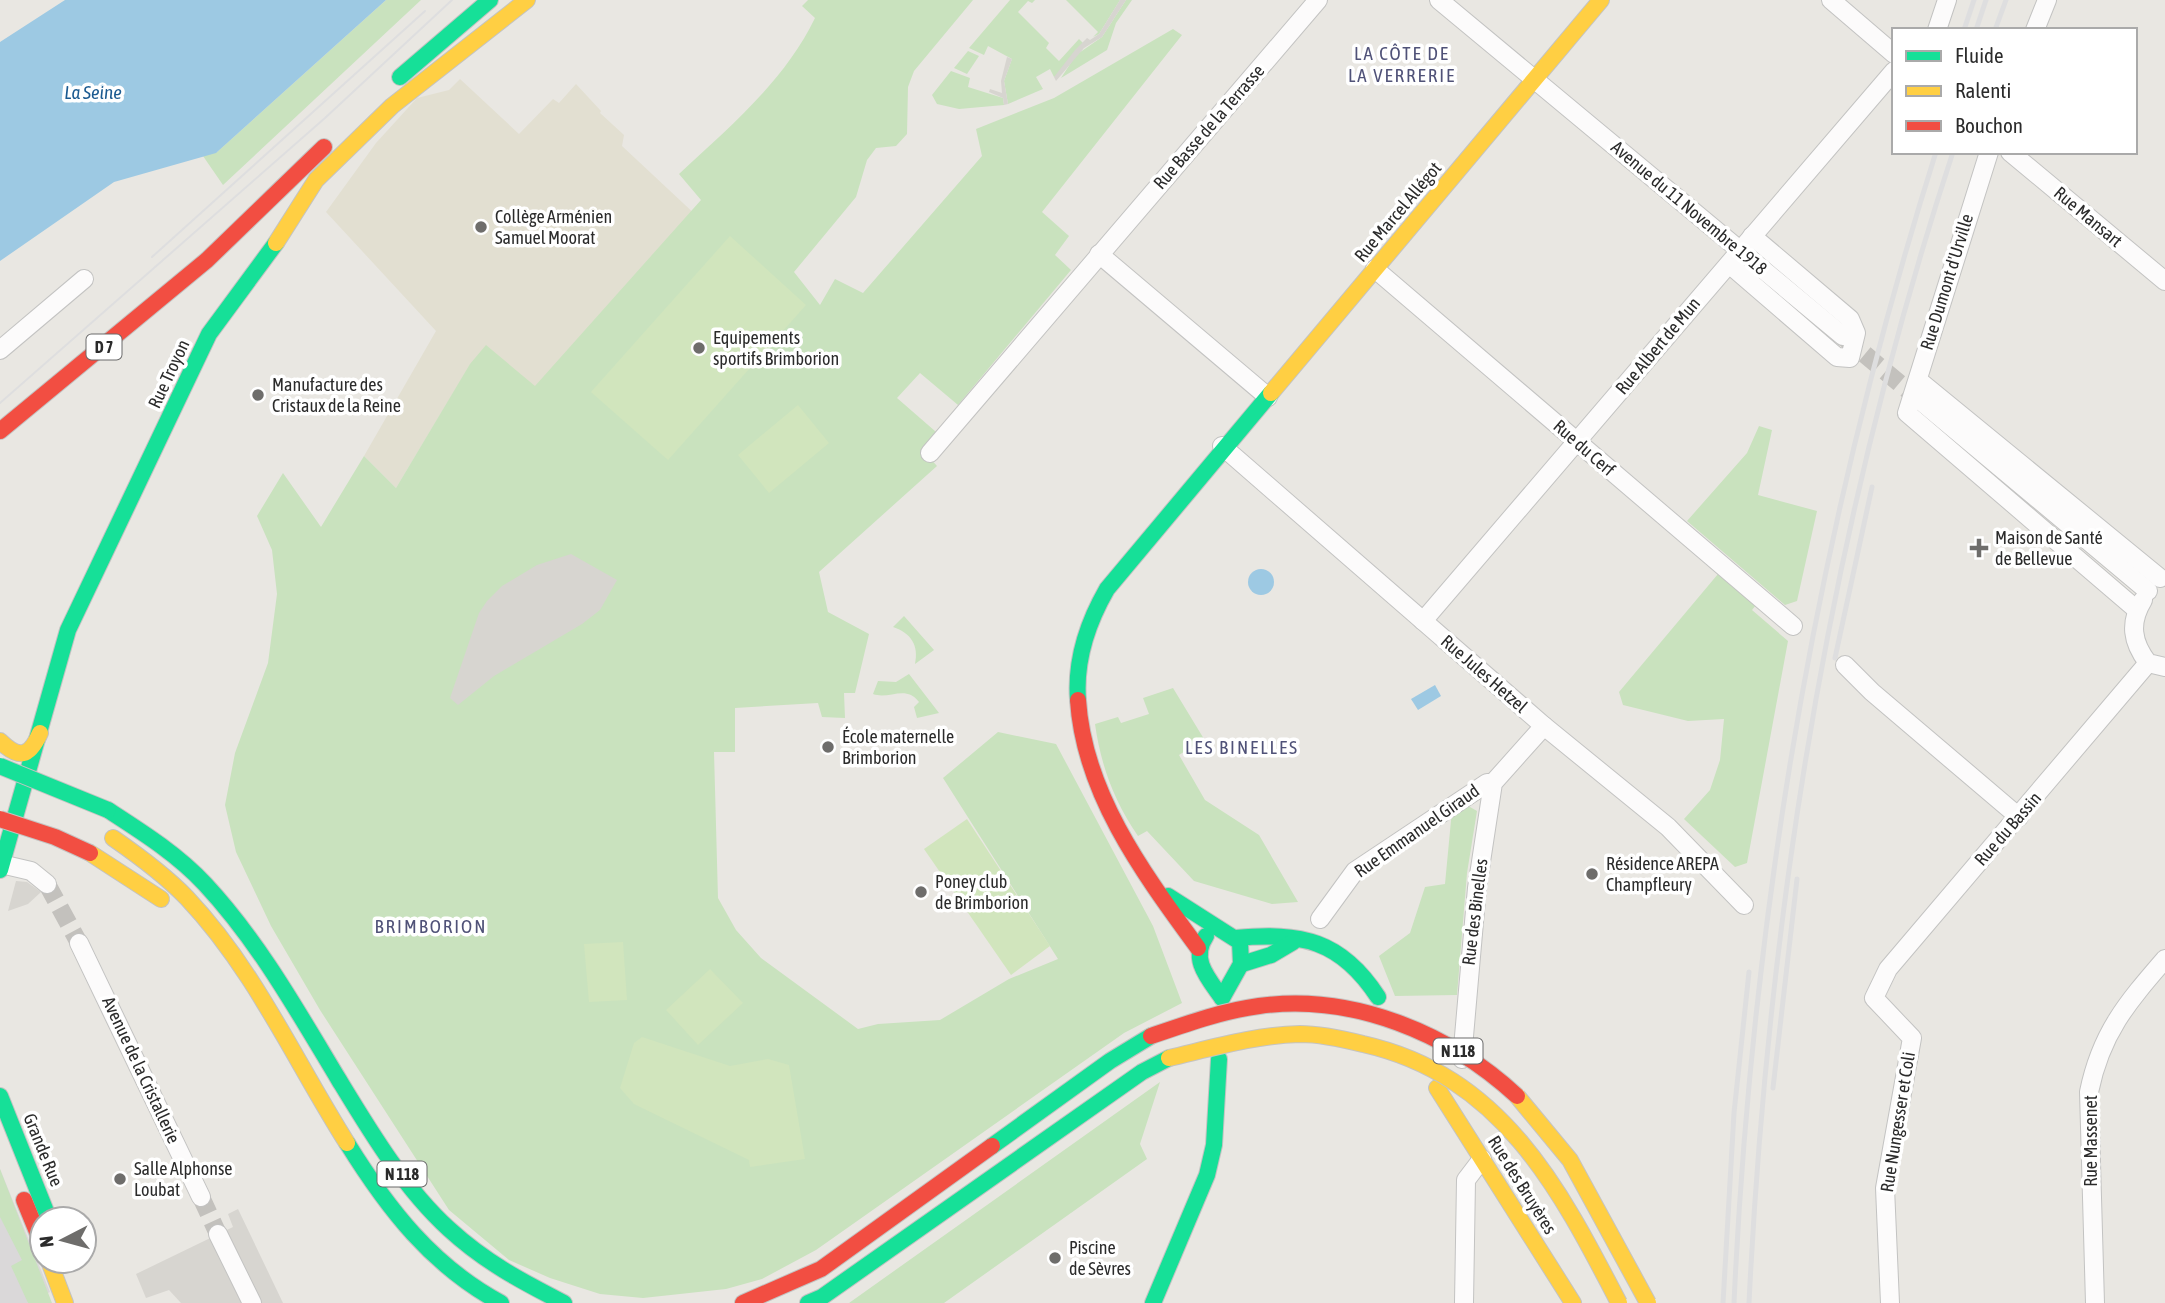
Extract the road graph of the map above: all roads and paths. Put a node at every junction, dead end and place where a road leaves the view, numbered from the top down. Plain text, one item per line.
1 (491, 0) edge
2 (527, 0) edge
3 (1318, 0) edge
4 (1440, 0) edge
5 (1601, 0) edge
6 (1831, 0) edge
7 (1947, 0) edge
8 (2047, 0) edge
9 (1938, 28) edge
10 (2036, 28) edge
11 (1892, 52) edge
12 (1892, 73) edge
13 (1535, 80) junction
14 (382, 92) dead end
15 (336, 136) dead end
16 (1988, 154) edge
17 (2012, 154) edge
18 (1740, 250) junction
19 (1099, 254) junction
20 (221, 269) junction
21 (1375, 269) junction
22 (84, 279) dead end
23 (2165, 281) edge
24 (216, 324) junction
25 (1843, 336) tunnel mouth
26 (0, 350) edge
27 (1918, 380) junction
28 (1268, 397) junction
29 (1914, 407) junction
30 (0, 431) edge
31 (1577, 442) junction
32 (1222, 446) junction
33 (930, 453) dead end
34 (2158, 581) edge
35 (2137, 610) junction
36 (1423, 621) junction
37 (1793, 626) dead end
38 (1845, 665) dead end
39 (2156, 665) edge
40 (1544, 726) junction
41 (41, 730) junction
42 (0, 741) edge
43 (0, 748) edge
44 (0, 766) edge
45 (1493, 783) junction
46 (0, 790) edge
47 (23, 791) junction
48 (38, 804) dead end
49 (2019, 817) junction
50 (0, 819) edge
51 (102, 832) dead end
52 (0, 866) edge
53 (47, 884) tunnel mouth
54 (1157, 887) junction
55 (1744, 905) dead end
56 (1320, 919) dead end
57 (1230, 935) junction
58 (1293, 942) junction
59 (79, 943) tunnel mouth
60 (1198, 948) junction
61 (2165, 959) edge
62 (1238, 969) junction
63 (254, 987) junction
64 (1378, 997) dead end
65 (1874, 998) joint
66 (1219, 1059) dead end
67 (1437, 1088) dead end
68 (0, 1096) edge
69 (1457, 1118) junction
70 (0, 1131) edge
71 (1482, 1159) junction
72 (201, 1197) tunnel mouth
73 (43, 1205) edge
74 (28, 1211) edge
75 (218, 1234) tunnel mouth
76 (54, 1275) edge
77 (70, 1275) edge
78 (65, 1303) edge
79 (81, 1303) edge
80 (252, 1303) edge
81 (501, 1303) edge
82 (564, 1303) edge
83 (743, 1303) edge
84 (808, 1303) edge
85 (1153, 1303) edge
86 (1464, 1303) edge
87 (1573, 1303) edge
88 (1619, 1303) edge
89 (1648, 1303) edge
90 (1890, 1303) edge
91 (2095, 1303) edge

1 - 14 main road
2 - 24 main road, Rue Troyon
3 - 19 street, Rue Basse de la Terrasse
4 - 13 street, Avenue du 11 Novembre 1918
5 - 13 main road, Rue Marcel Allégot
6 - 11 street
7 - 9 street
8 - 10 street
12 - 18 street, Rue Albert de Mun
13 - 18 street, Avenue du 11 Novembre 1918
13 - 21 main road, Rue Marcel Allégot
15 - 20 main road, D 7
16 - 27 street, Rue Dumont d'Urville
17 - 23 street, Rue Mansart
18 - 18 street
18 - 25 street, Avenue du 11 Novembre 1918
18 - 31 street, Rue Albert de Mun
19 - 28 street
19 - 33 street, Rue Basse de la Terrasse
20 - 24 main road
20 - 30 main road, D 7
21 - 28 main road, Rue Marcel Allégot
21 - 31 street, Rue du Cerf
22 - 26 street
24 - 41 main road, Rue Troyon
27 - 29 street, Rue Dumont d'Urville
27 - 34 street
28 - 32 main road, Rue Marcel Allégot
29 - 34 street
29 - 35 street
31 - 36 street, Rue Albert de Mun
31 - 37 street, Rue du Cerf
32 - 36 street, Rue Jules Hetzel
32 - 54 main road, Rue Marcel Allégot
34 - 35 street
35 - 39 street
36 - 40 street, Rue Jules Hetzel
38 - 49 street
39 - 49 street, Rue du Bassin
40 - 45 street
40 - 55 street, Rue Jules Hetzel
41 - 42 main road
41 - 47 main road, Rue Troyon
43 - 47 main road
44 - 82 main road, N 118, bridge
45 - 56 street, Rue Emmanuel Giraud
45 - 69 street, Rue des Binelles
46 - 48 main road
47 - 52 main road, Rue Troyon
49 - 65 street, Rue du Bassin
50 - 63 main road, bridge
51 - 63 main road, N 118
52 - 53 street
54 - 57 main road
54 - 60 main road, Rue Marcel Allégot
57 - 58 main road
57 - 60 main road
57 - 62 main road
58 - 62 main road
58 - 64 main road
59 - 72 street, Avenue de la Cristallerie
60 - 62 main road, Rue Marcel Allégot
61 - 91 street, Rue Massenet
63 - 81 main road, N 118
65 - 90 street, Rue Nungesser et Coli
66 - 85 main road
67 - 69 main road, Rue des Bruyères
68 - 73 main road, Grande Rue
69 - 71 main road, Rue des Bruyères
70 - 74 main road, Grande Rue
71 - 86 street
71 - 87 main road, Rue des Bruyères
75 - 80 street
76 - 78 main road
77 - 79 main road
83 - 89 main road, N 118, bridge
84 - 88 main road, N 118, bridge

